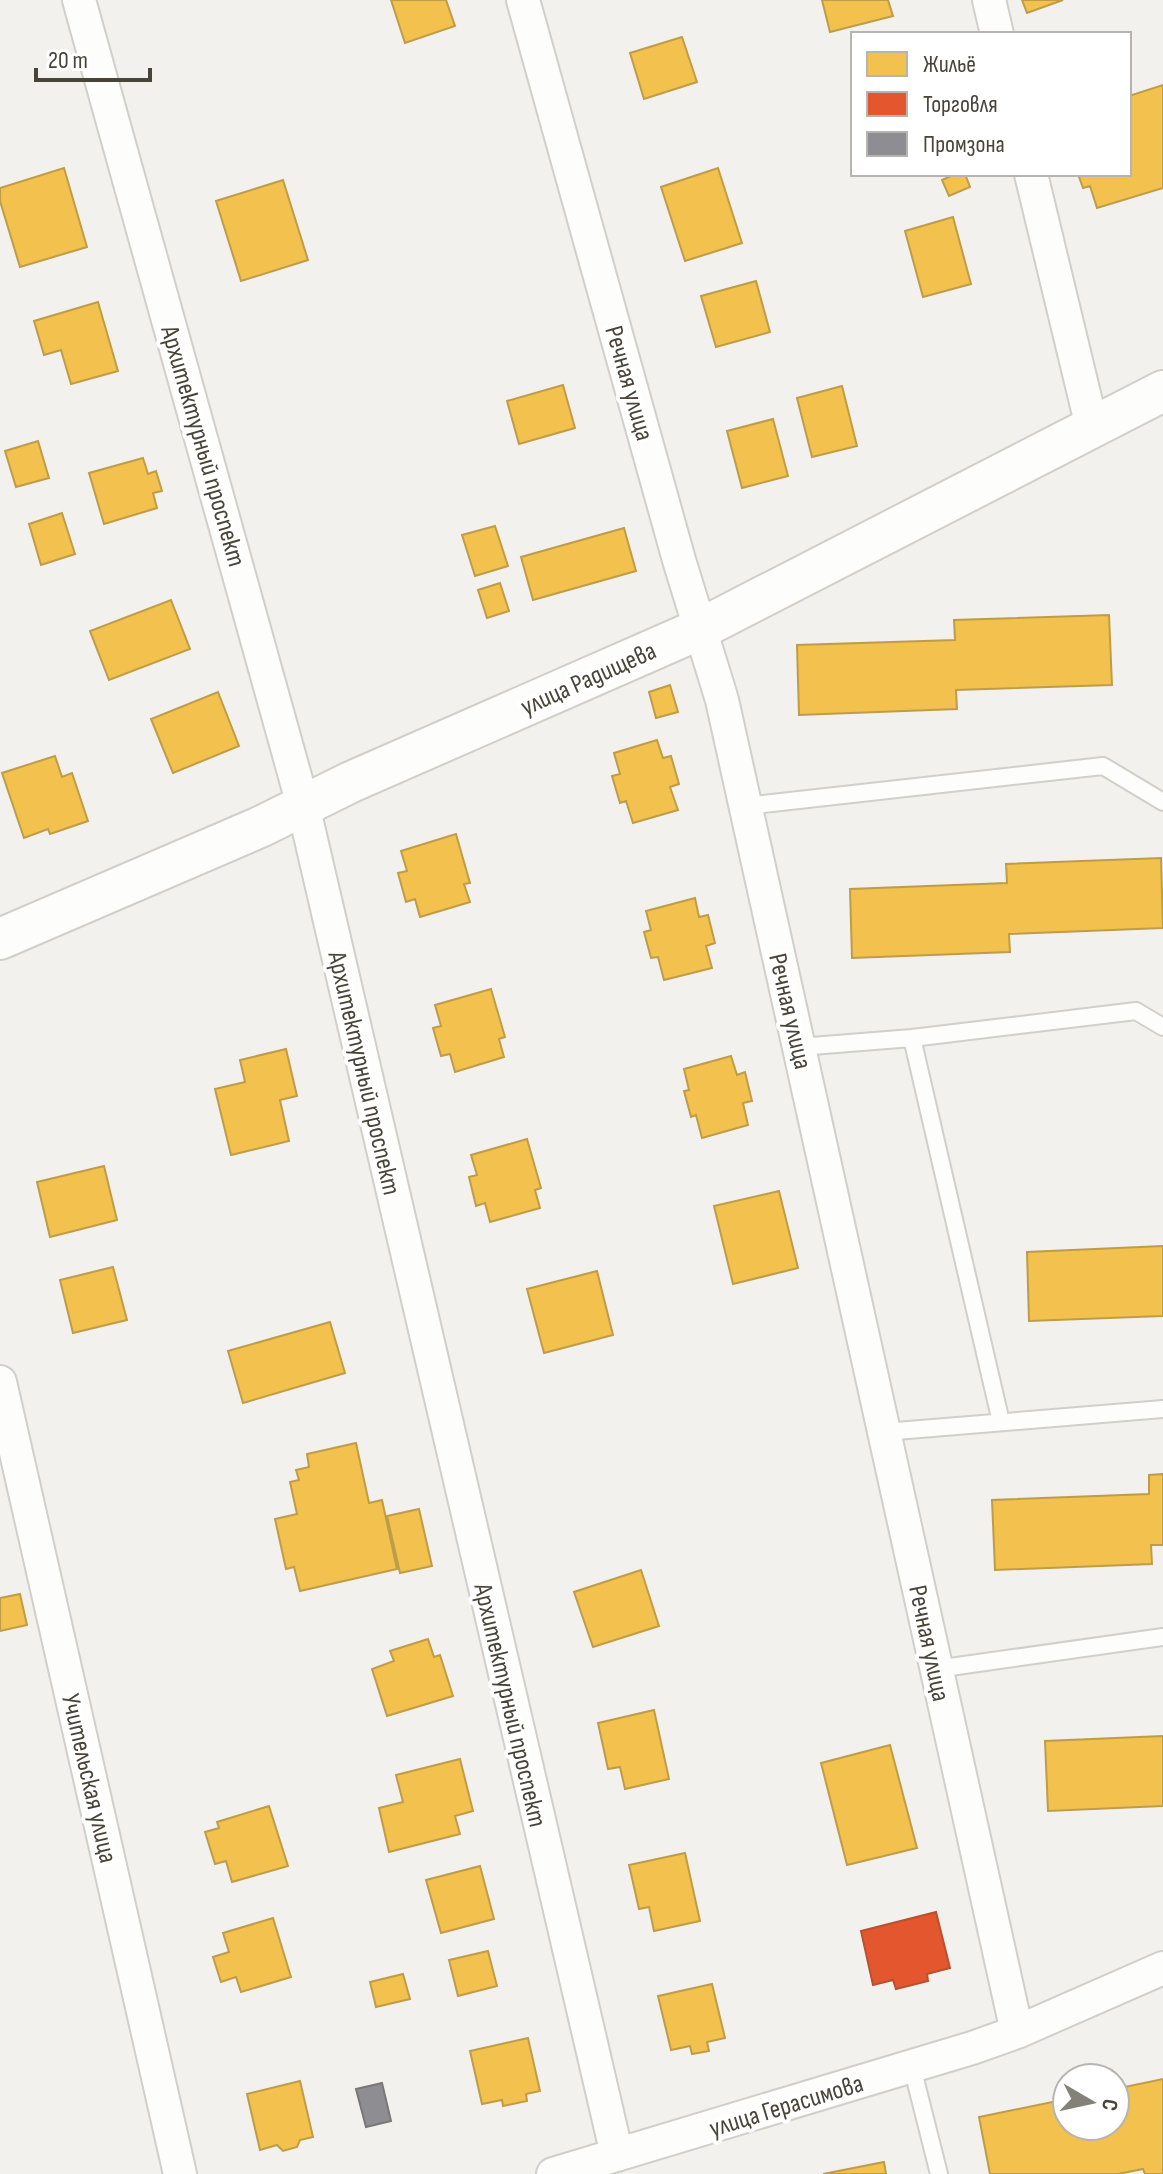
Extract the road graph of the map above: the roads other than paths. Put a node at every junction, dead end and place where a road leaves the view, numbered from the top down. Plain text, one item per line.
1 (79, 0) edge
2 (523, 0) edge
3 (989, 0) edge
4 (997, 32) edge
5 (1031, 176) edge
6 (1163, 391) edge
7 (1092, 427) junction
8 (700, 629) junction
9 (1163, 802) edge
10 (303, 805) junction
11 (745, 806) junction
12 (0, 939) edge
13 (1163, 1027) edge
14 (912, 1038) junction
15 (799, 1047) junction
16 (0, 1382) edge
17 (1163, 1409) edge
18 (1001, 1422) junction
19 (884, 1432) junction
20 (1163, 1637) edge
21 (936, 1669) junction
22 (1163, 1968) edge
23 (1017, 2032) junction
24 (912, 2067) junction
25 (617, 2155) junction
26 (180, 2174) edge
27 (553, 2174) edge
28 (939, 2174) edge

1 - 10 street, Архитектурный проспект
2 - 8 street, Речная улица
3 - 4 street
5 - 7 street
6 - 7 street, улица Радищева
7 - 8 street, улица Радищева
8 - 10 street, улица Радищева
8 - 11 street, Речная улица
9 - 11 lane
10 - 12 street, улица Радищева
10 - 25 street, Архитектурный проспект
11 - 15 street, Речная улица
13 - 14 lane
14 - 15 lane
14 - 18 lane
15 - 19 street, Речная улица
16 - 26 street, Учительская улица
17 - 18 lane
18 - 19 lane
19 - 21 street, Речная улица
20 - 21 lane
21 - 23 street, Речная улица
22 - 23 street, улица Герасимова
23 - 24 street, улица Герасимова
24 - 25 street, улица Герасимова
24 - 28 lane
25 - 27 street, улица Герасимова

